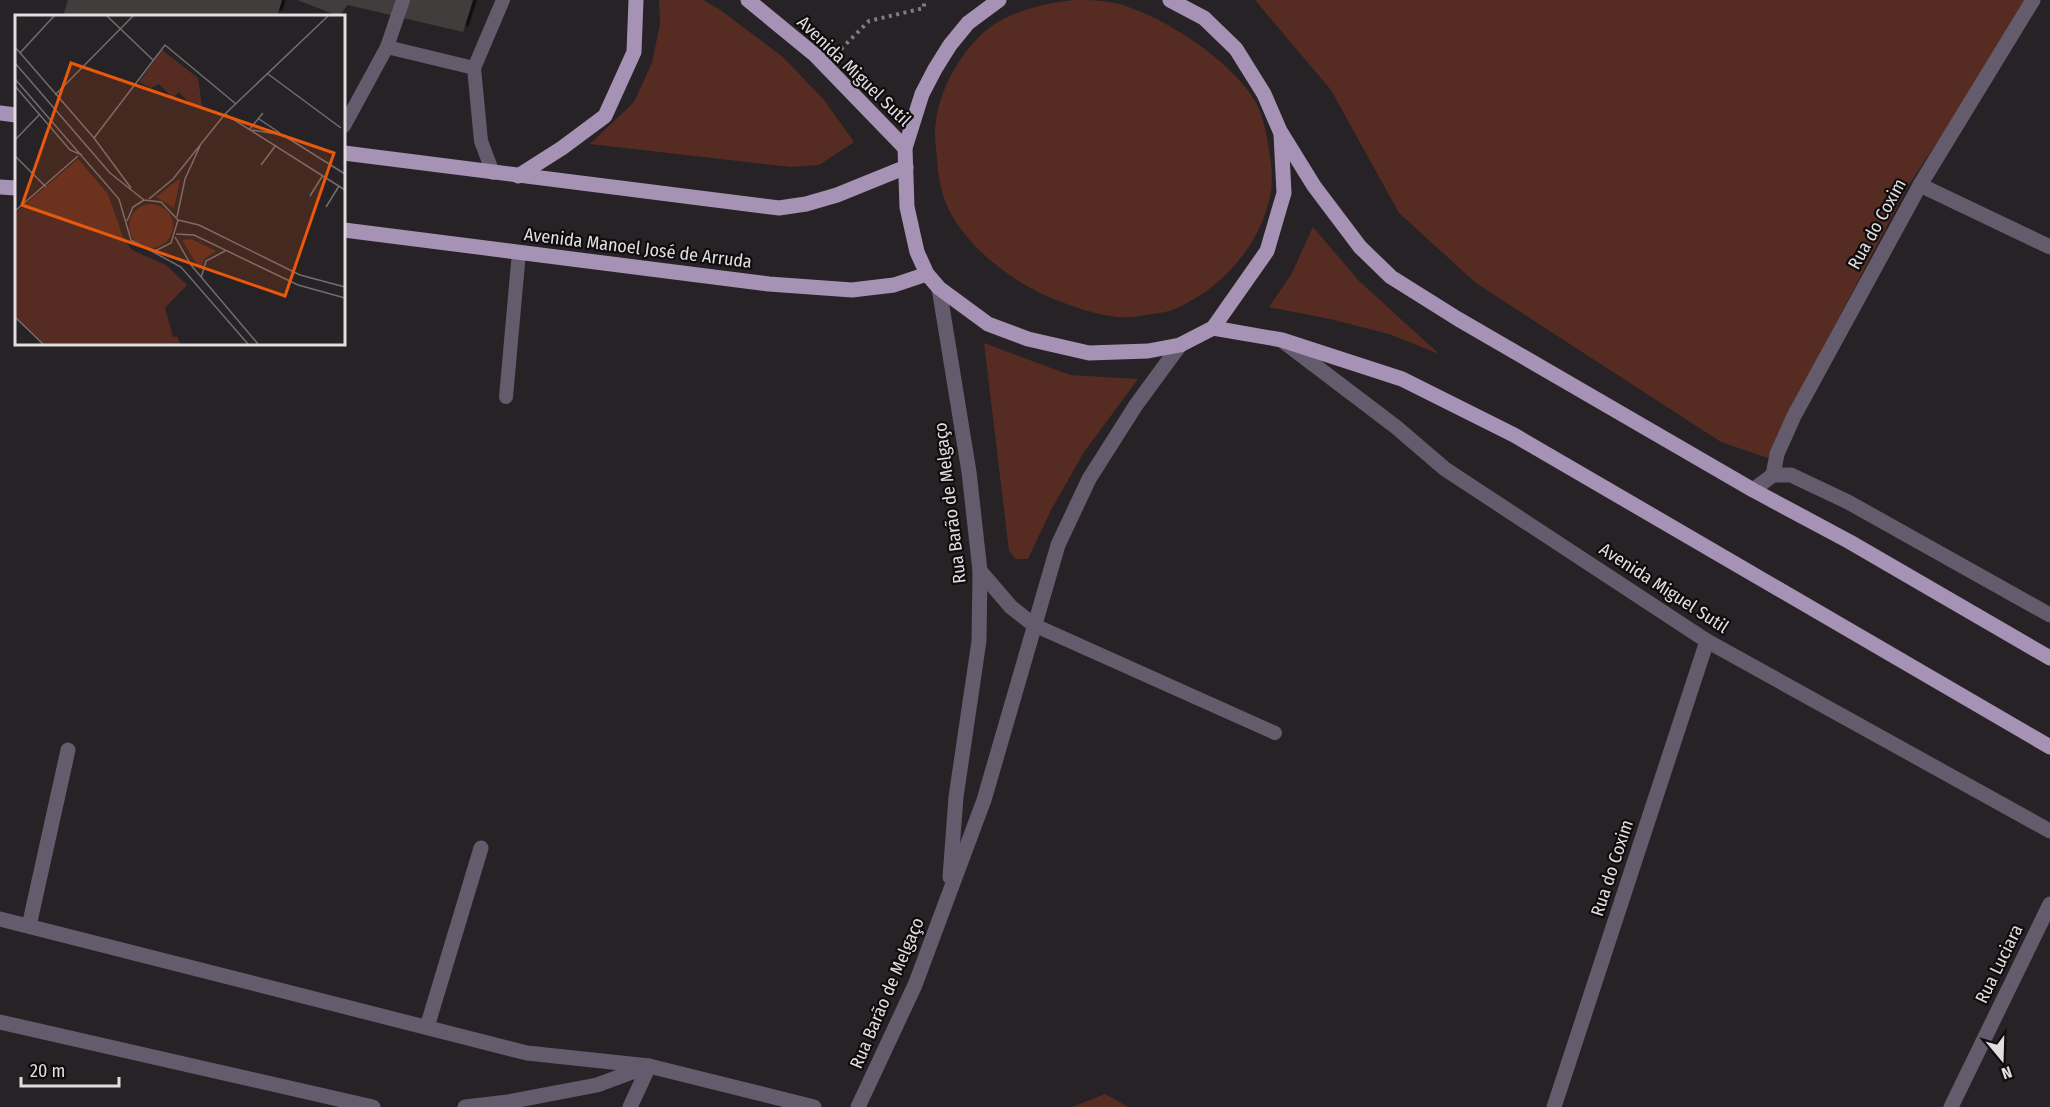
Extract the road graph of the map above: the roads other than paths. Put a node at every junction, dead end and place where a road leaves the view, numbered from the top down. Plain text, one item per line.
1 (403, 0) edge
2 (503, 0) edge
3 (636, 0) edge
4 (748, 0) edge
5 (999, 0) edge
6 (1170, 0) edge
7 (2033, 0) edge
8 (387, 47) junction
9 (474, 68) junction
10 (0, 113) edge
11 (15, 115) edge
12 (345, 124) edge
13 (1280, 131) junction
14 (905, 148) junction
15 (345, 153) edge
16 (906, 167) junction
17 (493, 173) junction
18 (518, 176) junction
19 (1920, 185) junction
20 (0, 187) edge
21 (15, 189) edge
22 (345, 230) edge
23 (2050, 247) edge
24 (519, 252) junction
25 (927, 274) junction
26 (939, 288) junction
27 (1213, 328) junction
28 (1282, 340) junction
29 (1180, 345) junction
30 (506, 397) dead end
31 (1773, 475) junction
32 (1753, 490) junction
33 (980, 571) junction
34 (2050, 615) edge
35 (1034, 625) junction
36 (1707, 641) junction
37 (2050, 658) edge
38 (1275, 732) dead end
39 (2050, 747) edge
40 (68, 750) dead end
41 (2050, 831) edge
42 (481, 848) dead end
43 (949, 893) junction
44 (2050, 904) edge
45 (0, 919) edge
46 (29, 926) junction
47 (0, 1022) edge
48 (426, 1028) junction
49 (649, 1066) junction
50 (373, 1107) edge
51 (465, 1107) edge
52 (630, 1107) edge
53 (814, 1107) edge
54 (858, 1107) edge
55 (1554, 1107) edge
56 (1951, 1107) edge

1 - 8 lane
2 - 9 lane
3 - 18 main road
4 - 14 main road, Avenida Miguel Sutil
5 - 14 main road
6 - 13 main road
7 - 19 street, Rua do Coxim
8 - 9 lane
8 - 12 lane
9 - 17 lane
10 - 11 main road
13 - 27 main road
13 - 32 main road
14 - 16 main road
15 - 17 main road
16 - 18 main road
16 - 25 main road
17 - 18 main road
19 - 23 street
19 - 31 street, Rua do Coxim
20 - 21 main road
22 - 24 main road, Avenida Manoel José de Arruda
24 - 25 main road, Avenida Manoel José de Arruda
24 - 30 lane
25 - 26 main road
26 - 29 main road
26 - 33 street, Rua Barão de Melgaço
27 - 28 main road, Avenida Miguel Sutil
27 - 29 main road
28 - 36 street, Avenida Miguel Sutil
28 - 39 main road, Avenida Miguel Sutil
29 - 35 street, Rua Barão de Melgaço
31 - 32 street
31 - 34 street
32 - 37 main road
33 - 35 street
33 - 43 street, Rua Barão de Melgaço
35 - 38 lane
35 - 43 street, Rua Barão de Melgaço
36 - 41 street, Avenida Miguel Sutil
36 - 55 street, Rua do Coxim
40 - 46 street
42 - 48 street
43 - 54 street, Rua Barão de Melgaço
44 - 56 street, Rua Luciara
45 - 46 street
46 - 48 street
47 - 50 street
48 - 49 street
49 - 51 street
49 - 52 street
49 - 53 street

